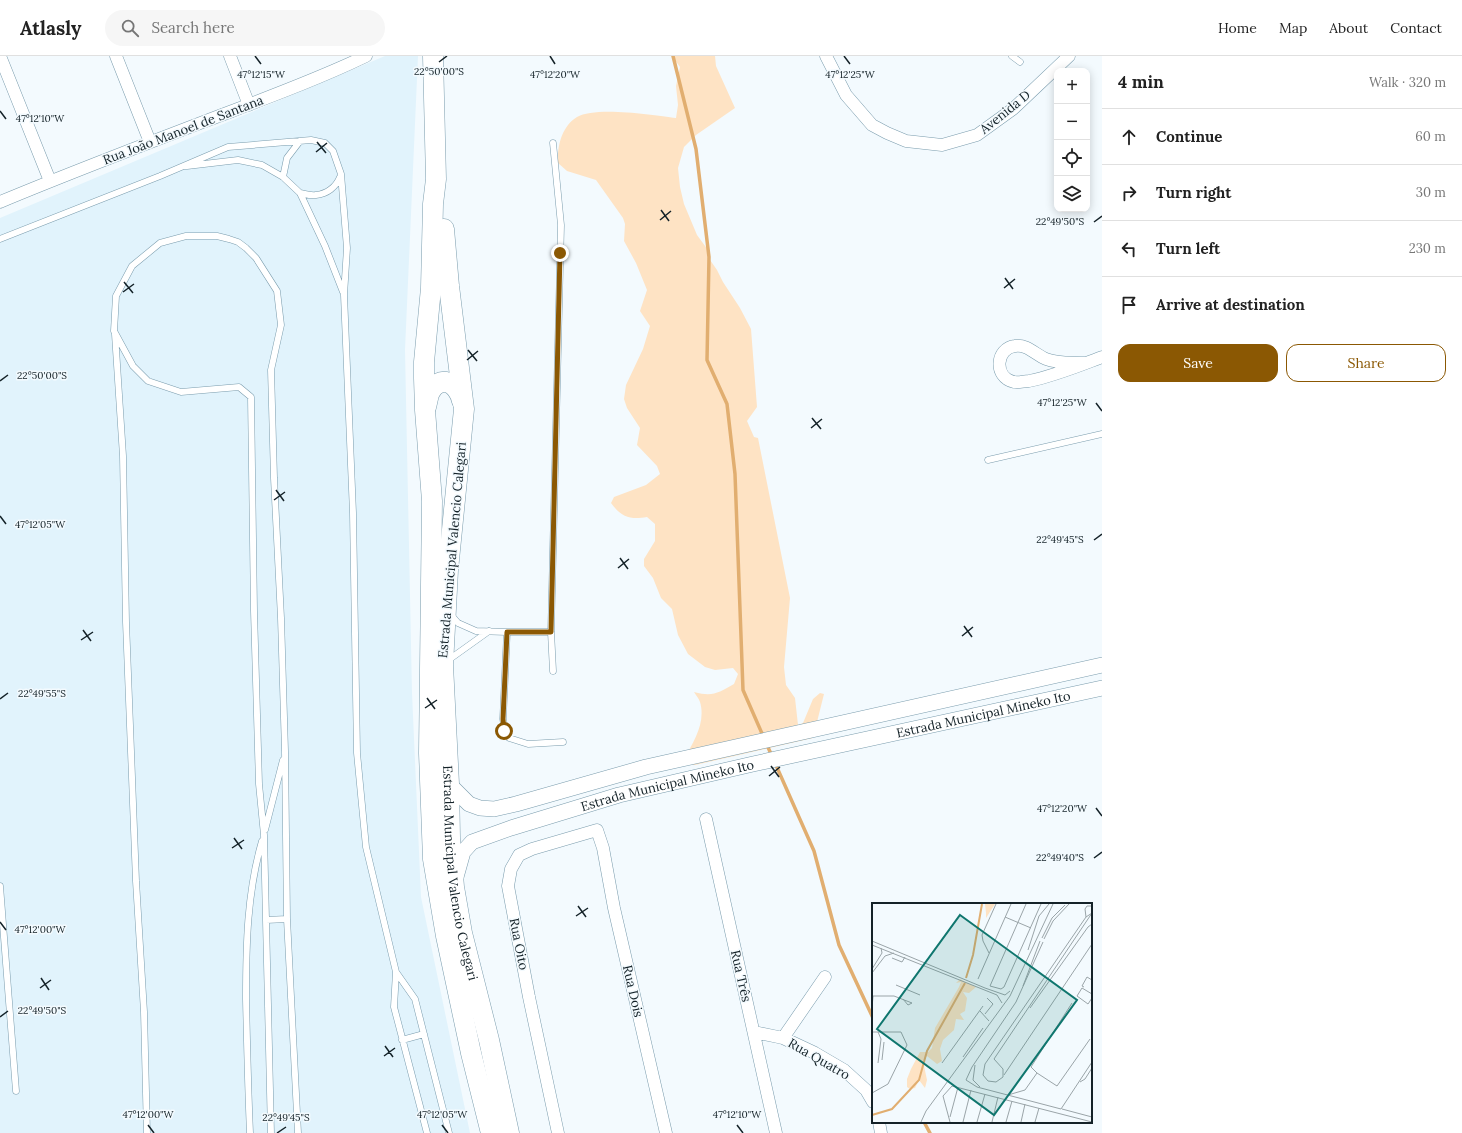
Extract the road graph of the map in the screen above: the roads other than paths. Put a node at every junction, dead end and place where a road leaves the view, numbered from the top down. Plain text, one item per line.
1 (0, 56) edge
2 (116, 56) edge
3 (230, 56) edge
4 (366, 56) edge
5 (433, 56) edge
6 (826, 56) edge
7 (1012, 56) edge
8 (1069, 56) edge
9 (347, 60) edge
10 (1020, 62) dead end
11 (249, 105) junction
12 (300, 141) junction
13 (150, 142) junction
14 (553, 142) dead end
15 (180, 167) junction
16 (341, 174) junction
17 (283, 177) junction
18 (436, 180) junction
19 (50, 182) junction
20 (300, 193) junction
21 (0, 202) edge
22 (1, 240) edge
23 (344, 295) junction
24 (114, 331) junction
25 (1102, 357) edge
26 (1085, 363) junction
27 (464, 409) junction
28 (425, 410) junction
29 (1102, 434) edge
30 (988, 460) dead end
31 (445, 610) junction
32 (489, 631) junction
33 (507, 632) junction
34 (551, 632) junction
35 (443, 664) junction
36 (1102, 665) edge
37 (553, 671) dead end
38 (1102, 688) edge
39 (562, 742) dead end
40 (285, 750) junction
41 (449, 784) junction
42 (706, 819) dead end
43 (264, 835) junction
44 (603, 848) joint
45 (0, 886) edge
46 (454, 887) junction
47 (287, 919) junction
48 (266, 920) junction
49 (396, 972) junction
50 (825, 977) dead end
51 (754, 1032) junction
52 (424, 1034) junction
53 (783, 1038) junction
54 (402, 1040) junction
55 (16, 1091) dead end
56 (872, 1100) edge
57 (879, 1123) edge
58 (147, 1133) edge
59 (250, 1133) edge
60 (271, 1133) edge
61 (298, 1133) edge
62 (427, 1133) edge
63 (449, 1133) edge
64 (491, 1133) edge
65 (509, 1133) edge
66 (558, 1133) edge
67 (666, 1133) edge
68 (776, 1133) edge
69 (881, 1133) edge

1 - 19 street
2 - 13 street
3 - 11 street
4 - 9 street, Rua João Manoel de Santana
5 - 18 main road, Estrada Municipal Valencio Calegari
6 - 8 street, Avenida D
7 - 10 lane
9 - 11 street, Rua João Manoel de Santana
11 - 13 street, Rua João Manoel de Santana
12 - 15 lane
12 - 16 lane
12 - 17 lane
13 - 19 street, Rua João Manoel de Santana
14 - 34 lane
15 - 17 lane
15 - 22 lane
16 - 20 lane
16 - 23 lane
17 - 20 lane
18 - 27 main road, Estrada Municipal Valencio Calegari
18 - 28 main road, Estrada Municipal Valencio Calegari
19 - 21 street, Rua João Manoel de Santana
20 - 23 lane
23 - 49 lane
24 - 40 lane
24 - 43 lane
24 - 58 lane
25 - 26 street
26 - 26 street
27 - 28 main road
27 - 31 main road, Estrada Municipal Valencio Calegari
28 - 64 main road, Estrada Municipal Valencio Calegari
29 - 30 lane
31 - 32 lane
31 - 35 main road, Estrada Municipal Valencio Calegari
32 - 33 lane
32 - 35 lane
33 - 34 lane
33 - 39 lane
34 - 37 lane
35 - 41 main road, Estrada Municipal Valencio Calegari
36 - 41 street, Estrada Municipal Mineko Ito
38 - 46 street, Estrada Municipal Mineko Ito
40 - 43 lane
40 - 47 lane
41 - 46 main road, Estrada Municipal Valencio Calegari
42 - 51 street, Rua Três
43 - 48 lane
43 - 59 lane
44 - 66 street, Rua Oito
44 - 67 street, Rua Dois
45 - 55 lane
46 - 65 main road, Estrada Municipal Valencio Calegari
47 - 48 lane
47 - 61 lane
48 - 60 lane
49 - 52 lane
49 - 54 lane
50 - 53 street
51 - 53 street, Rua Quatro
51 - 68 street, Rua Três
52 - 54 lane
52 - 63 lane
53 - 56 street, Rua Quatro
54 - 62 lane
57 - 69 street

